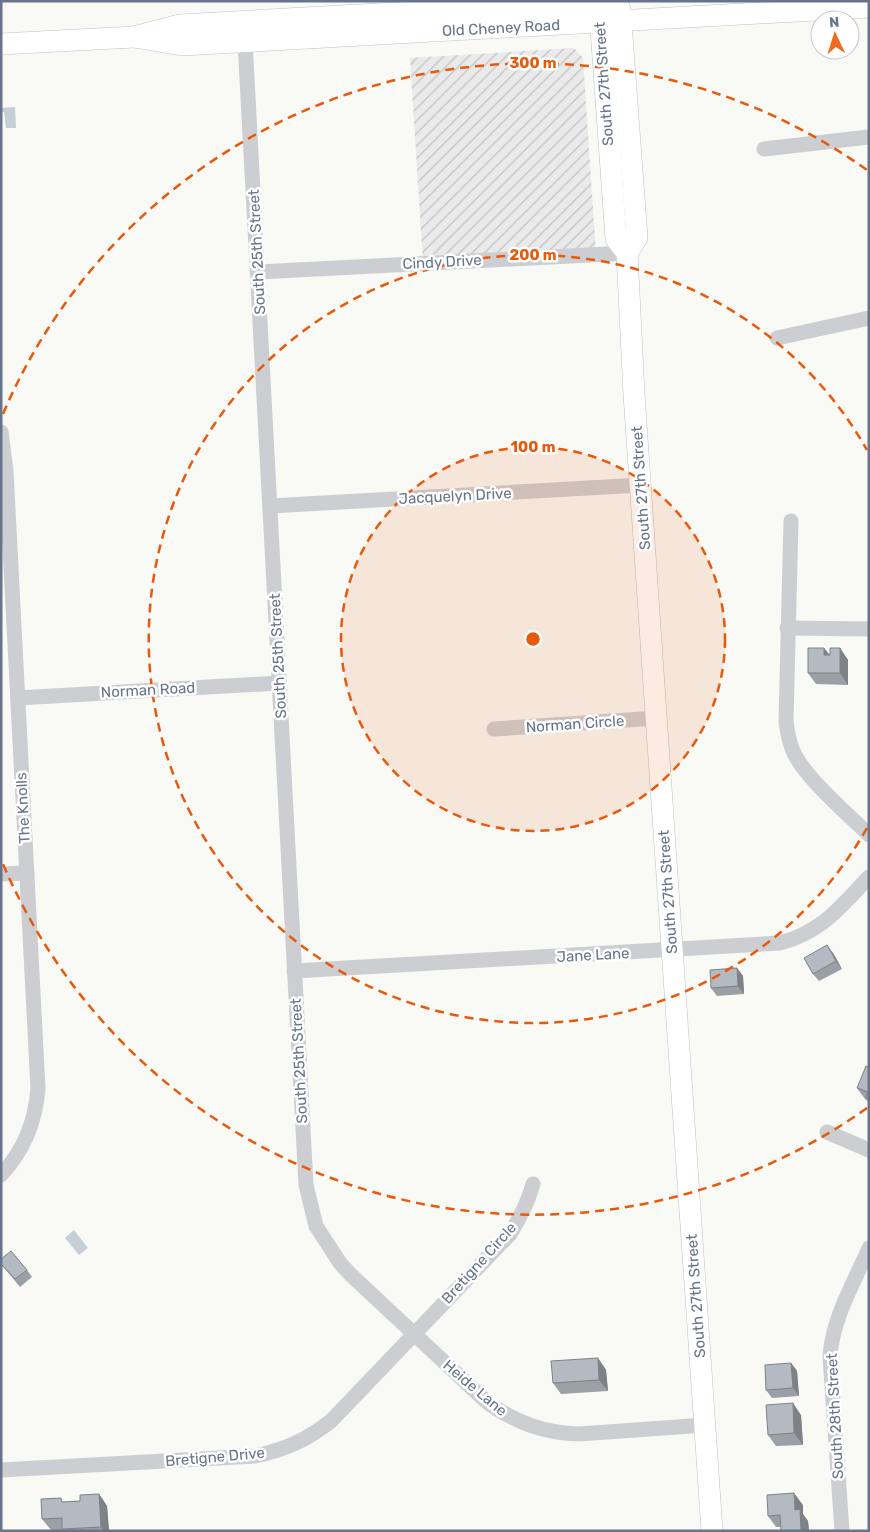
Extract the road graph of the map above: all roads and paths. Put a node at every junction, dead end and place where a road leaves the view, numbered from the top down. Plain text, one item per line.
1 (869, 7) edge
2 (608, 8) edge
3 (134, 37) junction
4 (245, 41) junction
5 (1, 44) edge
6 (869, 137) edge
7 (764, 149) dead end
8 (627, 252) junction
9 (258, 272) junction
10 (869, 318) edge
11 (777, 338) dead end
12 (1, 432) edge
13 (640, 485) junction
14 (270, 506) junction
15 (791, 521) dead end
16 (788, 628) junction
17 (869, 629) edge
18 (279, 683) junction
19 (18, 698) junction
20 (656, 718) junction
21 (494, 729) dead end
22 (869, 834) edge
23 (27, 873) junction
24 (1, 874) edge
25 (869, 877) edge
26 (672, 950) junction
27 (294, 971) junction
28 (827, 1132) dead end
29 (869, 1150) edge
30 (1, 1175) edge
31 (533, 1184) dead end
32 (869, 1248) edge
33 (340, 1263) joint
34 (413, 1334) junction
35 (705, 1425) junction
36 (1, 1470) edge
37 (712, 1531) edge
38 (842, 1531) edge

1 - 2 main road, Old Cheney Road
2 - 3 main road, Old Cheney Road
2 - 4 main road, Old Cheney Road
2 - 8 main road, South 27th Street
3 - 4 main road, Old Cheney Road
3 - 5 main road, Old Cheney Road
4 - 9 street, South 25th Street
6 - 7 street
8 - 9 street, Cindy Drive
8 - 13 main road, South 27th Street
9 - 14 street, South 25th Street
10 - 11 street
12 - 19 street, The Knolls
13 - 14 street, Jacquelyn Drive
13 - 20 main road, South 27th Street
14 - 18 street, South 25th Street
15 - 16 street
16 - 17 street
16 - 22 street
18 - 19 street, Norman Road
18 - 27 street, South 25th Street
19 - 23 street, The Knolls
20 - 21 street, Norman Circle
20 - 26 main road, South 27th Street
23 - 24 street
23 - 30 street, The Knolls
25 - 26 street, Jane Lane
26 - 27 street, Jane Lane
26 - 35 main road, South 27th Street
27 - 33 street, South 25th Street
28 - 29 street
31 - 34 street, Bretigne Circle
32 - 38 street, South 28th Street
33 - 34 street, Heide Lane
34 - 35 street, Heide Lane
34 - 36 street, Bretigne Drive
35 - 37 main road, South 27th Street

